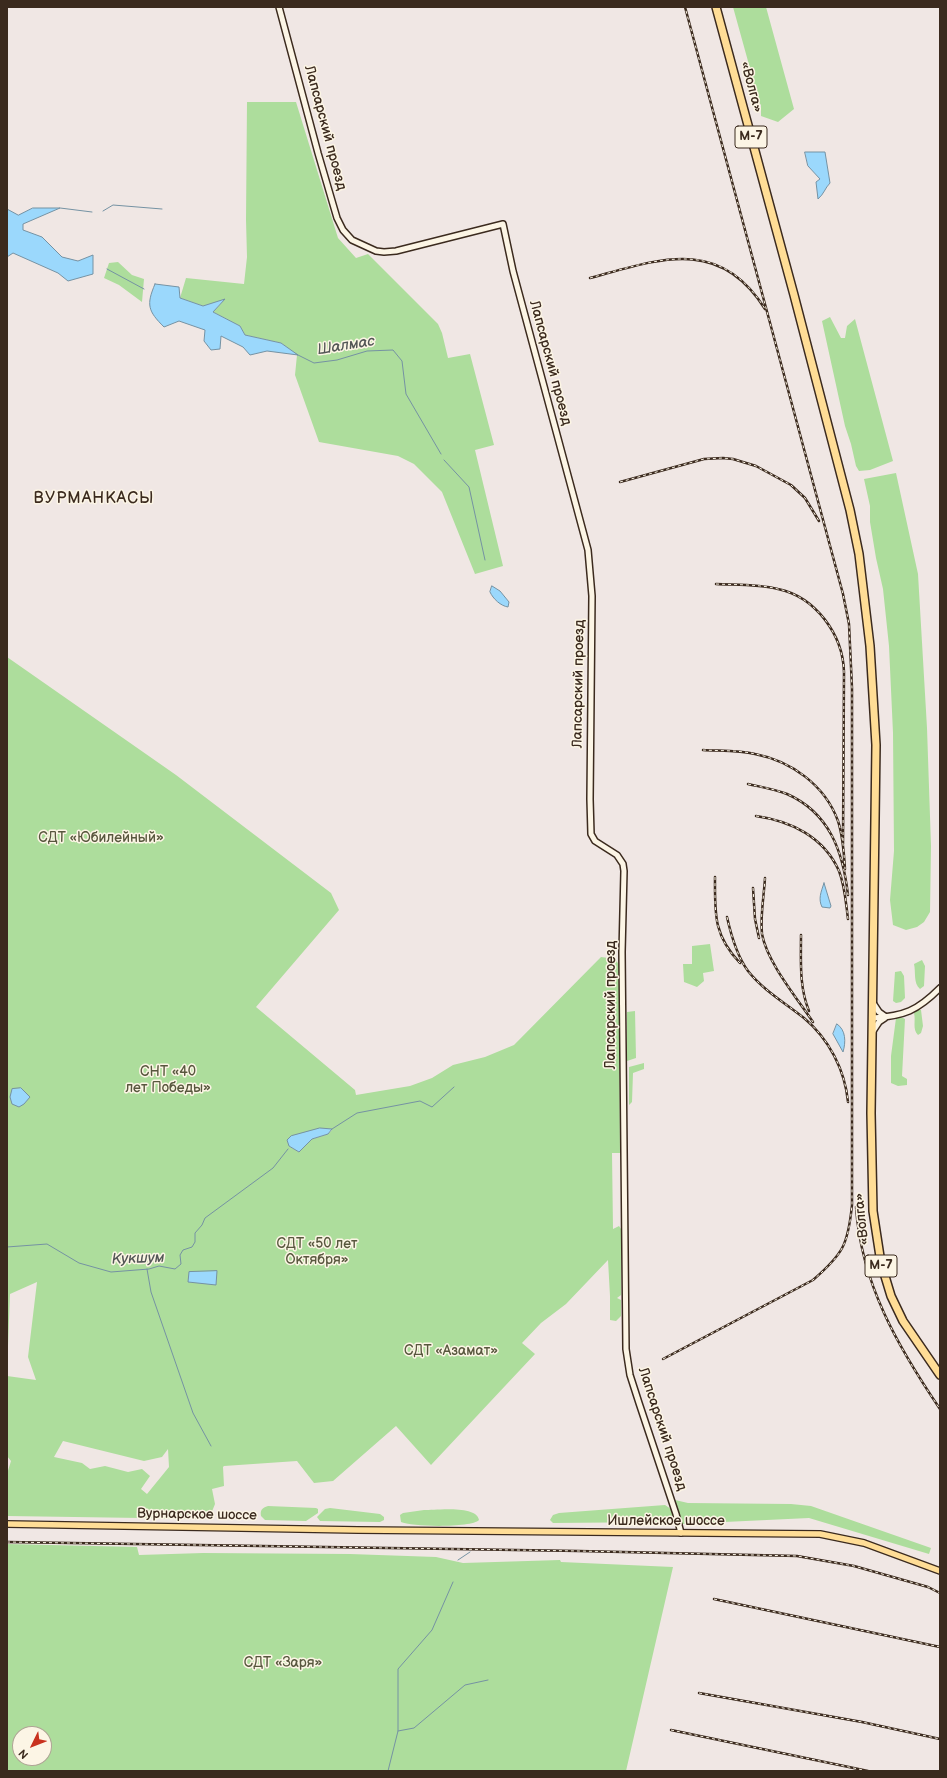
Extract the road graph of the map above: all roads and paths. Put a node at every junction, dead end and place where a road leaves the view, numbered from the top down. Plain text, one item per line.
1 (279, 7) edge
2 (716, 7) edge
3 (940, 988) edge
4 (873, 1003) junction
5 (873, 1018) junction
6 (886, 1018) junction
7 (872, 1031) junction
8 (940, 1375) edge
9 (7, 1524) edge
10 (387, 1530) joint
11 (681, 1533) junction
12 (940, 1571) edge

1 - 11 street, Лапсарский проезд
2 - 4 highway, «Волга» / М-7
3 - 6 street
4 - 5 highway, «Волга»
4 - 6 street
5 - 6 street
5 - 7 highway, «Волга»
6 - 7 street
7 - 8 highway, «Волга» / М-7
9 - 10 main road, Вурнарское шоссе
10 - 11 main road, Ишлейское шоссе
11 - 12 main road, Ишлейское шоссе

